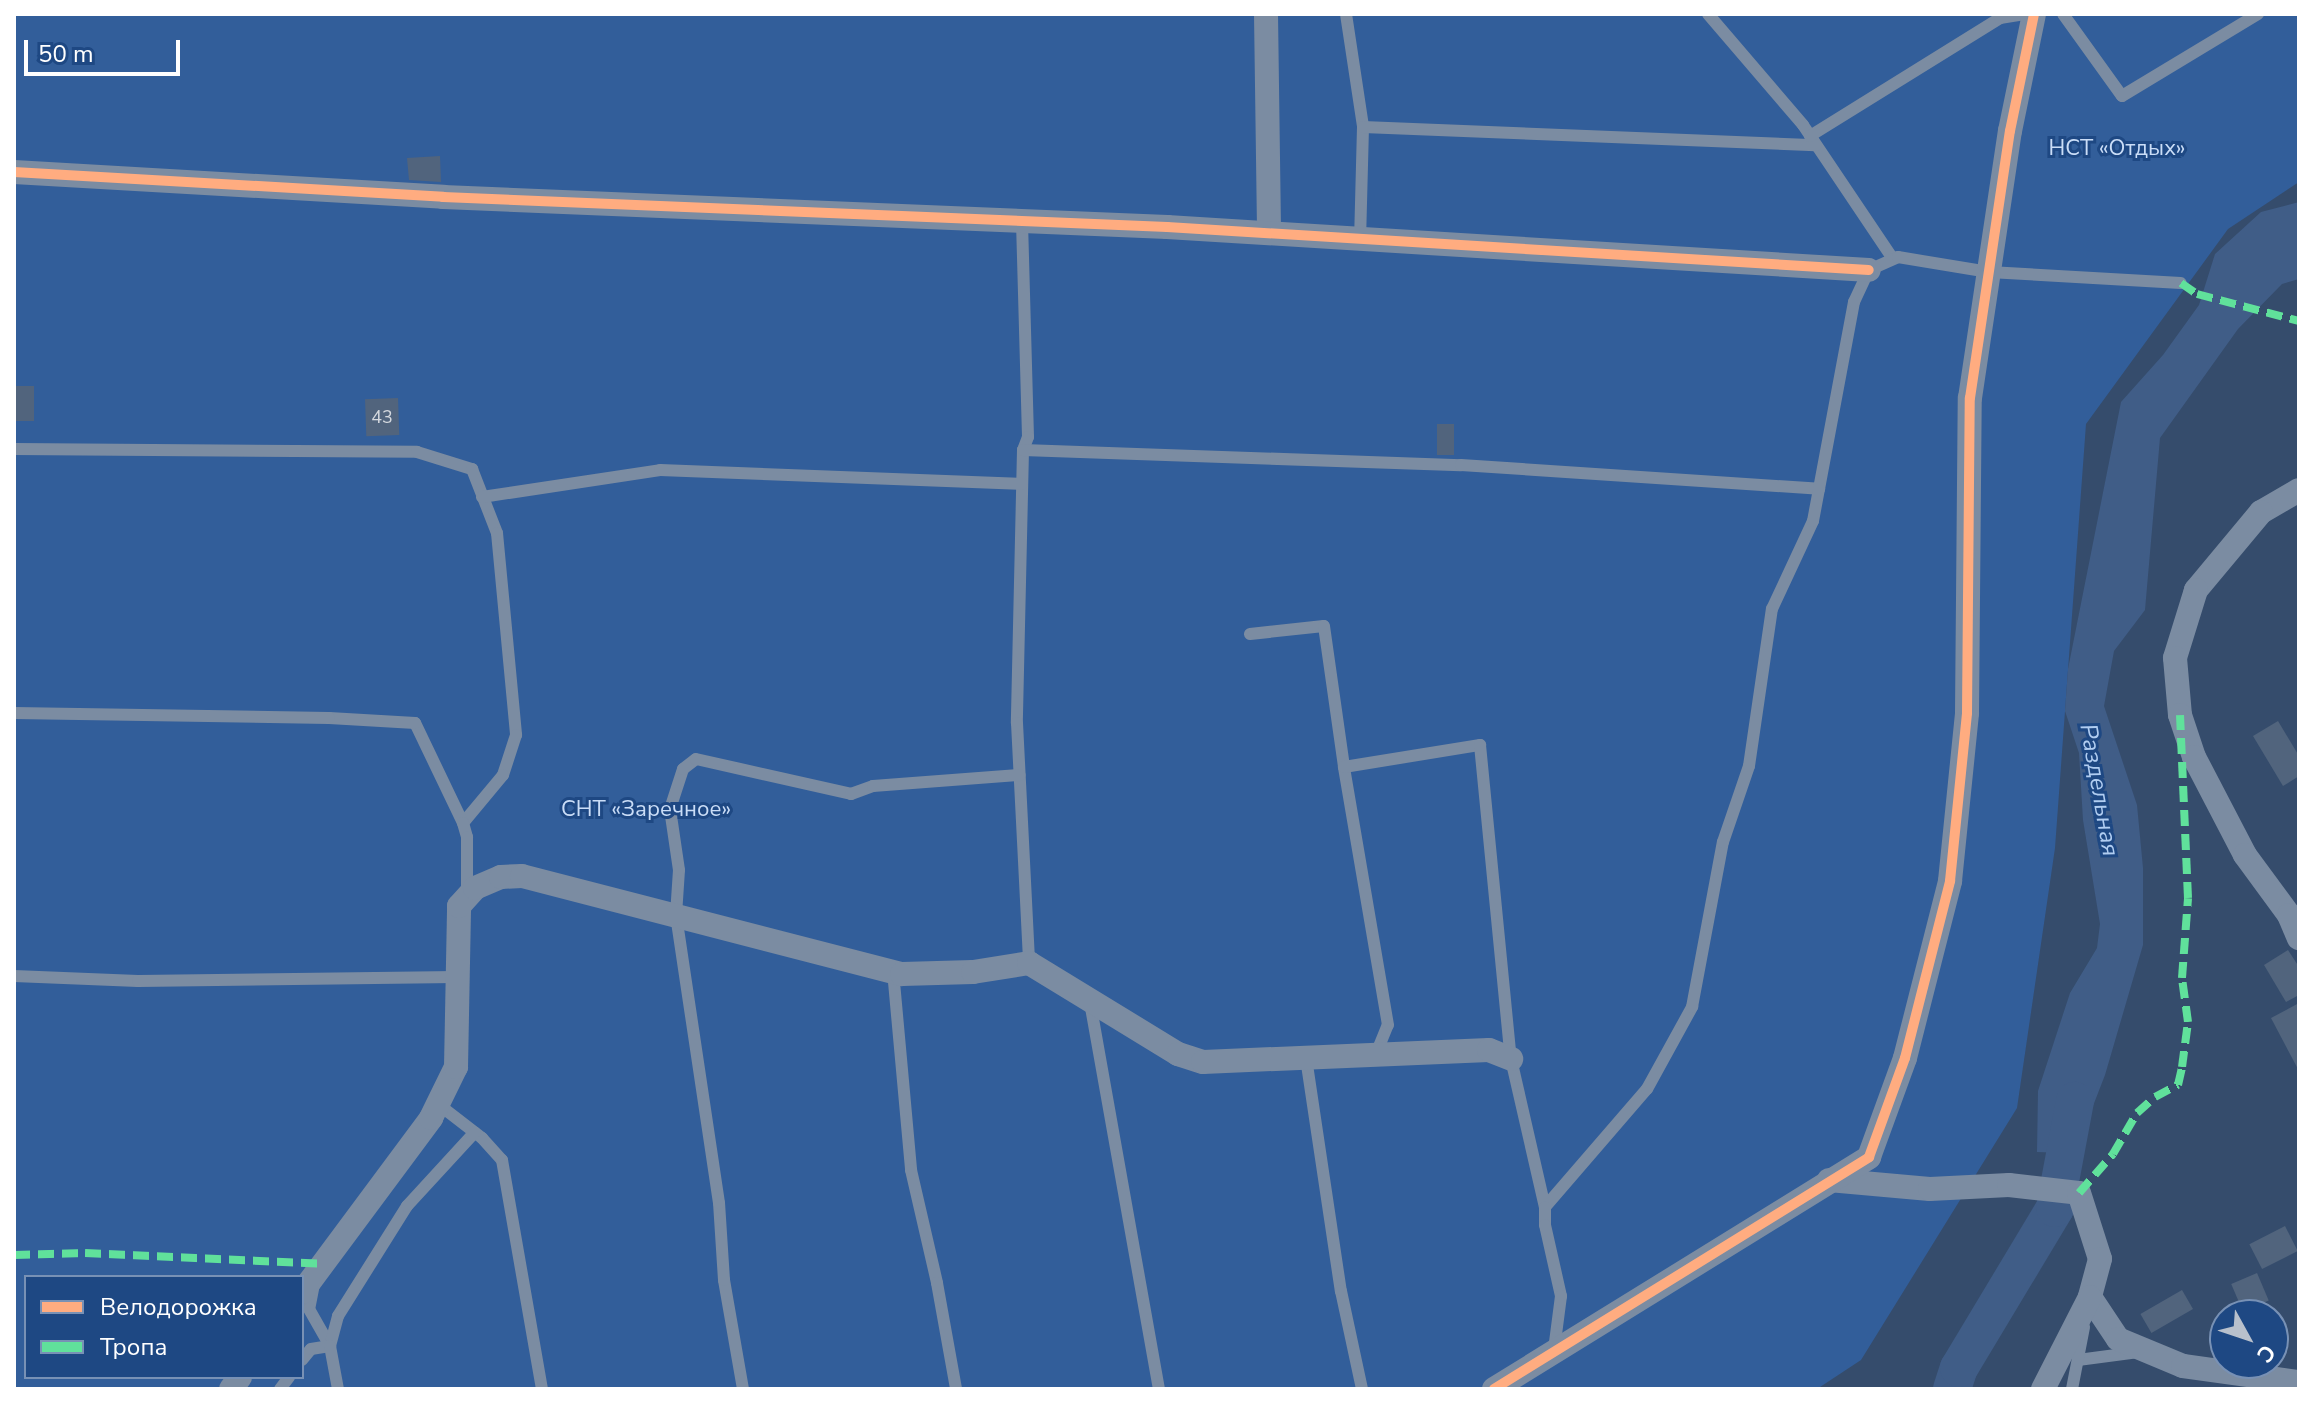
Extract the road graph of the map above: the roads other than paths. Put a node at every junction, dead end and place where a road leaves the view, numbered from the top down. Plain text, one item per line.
1 (1266, 14) edge
2 (1346, 14) edge
3 (1708, 14) edge
4 (2025, 14) edge
5 (2034, 14) edge
6 (2063, 14) edge
7 (2258, 14) edge
8 (1363, 127) junction
9 (1813, 140) junction
10 (14, 172) edge
11 (1022, 222) junction
12 (1269, 233) junction
13 (1360, 239) junction
14 (1893, 259) junction
15 (1869, 270) junction
16 (1989, 272) junction
17 (2181, 283) dead end
18 (14, 449) edge
19 (1023, 450) junction
20 (1022, 484) junction
21 (1819, 489) junction
22 (2299, 490) edge
23 (482, 497) junction
24 (1250, 634) dead end
25 (14, 713) edge
26 (1344, 767) junction
27 (1020, 775) junction
28 (463, 823) junction
29 (467, 896) junction
30 (676, 915) junction
31 (2299, 938) edge
32 (1029, 963) junction
33 (893, 971) junction
34 (14, 976) edge
35 (456, 977) junction
36 (1090, 1000) junction
37 (1376, 1054) junction
38 (1306, 1058) junction
39 (1511, 1059) junction
40 (438, 1104) junction
41 (475, 1132) junction
42 (1829, 1180) junction
43 (1545, 1207) junction
44 (309, 1283) edge
45 (2090, 1297) junction
46 (330, 1346) junction
47 (2147, 1351) junction
48 (1554, 1352) junction
49 (304, 1358) edge
50 (2078, 1360) junction
51 (2299, 1382) edge
52 (338, 1389) edge
53 (542, 1389) edge
54 (743, 1389) edge
55 (956, 1389) edge
56 (1159, 1389) edge
57 (1362, 1389) edge
58 (1494, 1389) edge
59 (2043, 1389) edge
60 (2072, 1389) edge

1 - 12 street
2 - 8 lane
3 - 9 lane
4 - 9 lane
5 - 16 street
6 - 7 lane
8 - 9 lane
8 - 13 lane
9 - 14 lane
10 - 11 street
11 - 12 street
11 - 19 lane
12 - 13 street
13 - 15 street
14 - 15 lane
14 - 16 lane
15 - 21 lane
16 - 17 lane
16 - 42 street
18 - 23 lane
19 - 20 lane
19 - 21 lane
20 - 23 lane
20 - 27 lane
21 - 43 lane
22 - 31 street
23 - 28 lane
24 - 26 lane
25 - 28 lane
26 - 37 lane
26 - 39 lane
27 - 30 lane
27 - 32 lane
28 - 29 lane
29 - 30 street
29 - 35 street
30 - 33 street
30 - 54 lane
32 - 33 street
32 - 36 street
33 - 55 lane
34 - 35 lane
35 - 40 street
36 - 38 street
36 - 56 lane
37 - 38 street
37 - 39 street
38 - 57 lane
39 - 43 lane
40 - 41 lane
40 - 44 street
41 - 46 lane
41 - 53 lane
42 - 45 street
42 - 48 street
43 - 48 lane
44 - 46 lane
45 - 47 street
45 - 50 lane
45 - 59 street
46 - 49 lane
46 - 52 lane
47 - 50 lane
47 - 51 street
48 - 58 street
50 - 60 lane

